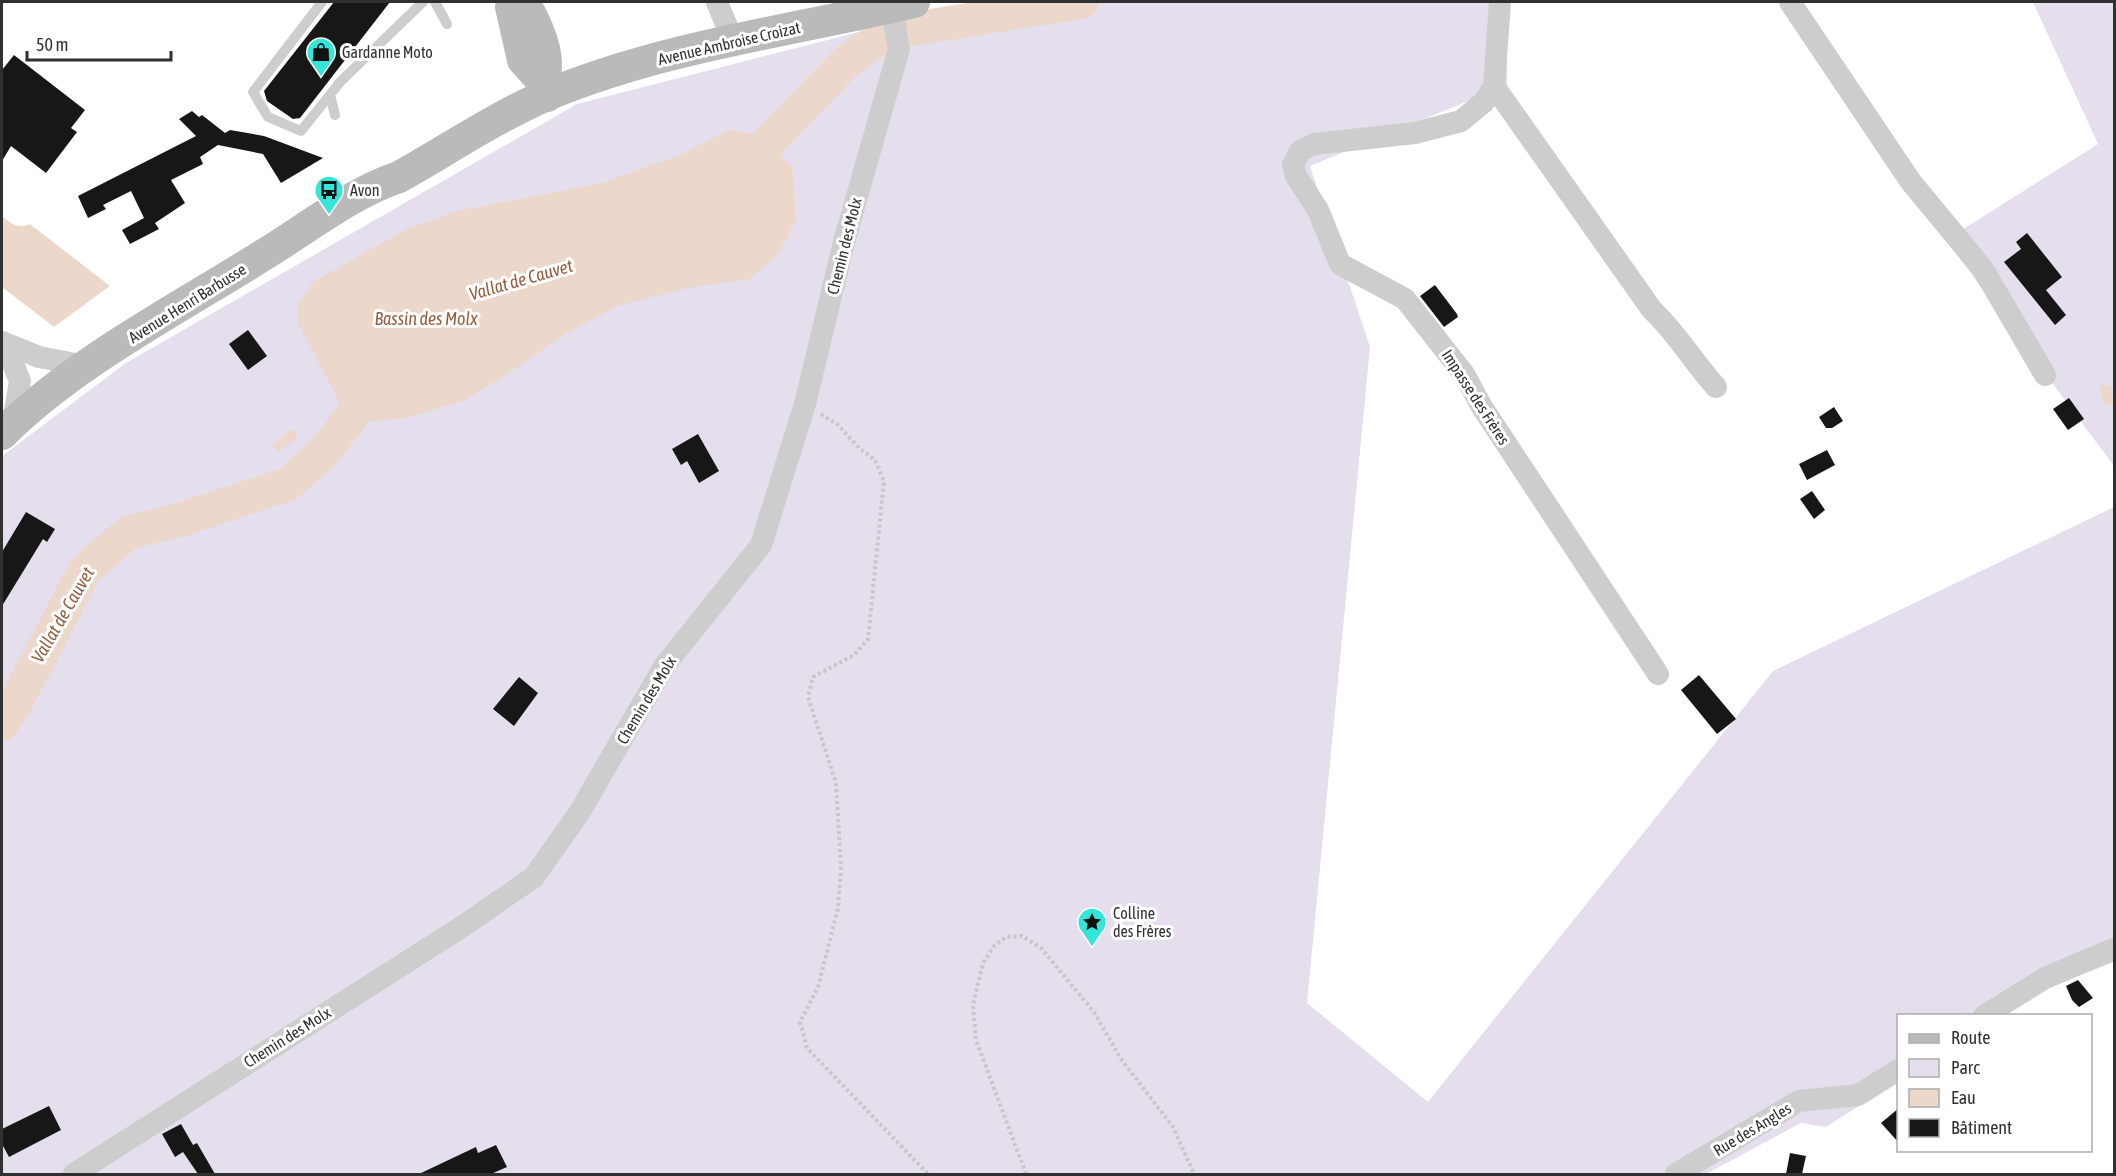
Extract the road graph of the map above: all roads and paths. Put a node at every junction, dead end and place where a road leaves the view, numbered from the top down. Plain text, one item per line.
1 (322, 2) edge
2 (423, 2) edge
3 (435, 2) edge
4 (509, 2) edge
5 (522, 2) edge
6 (808, 2) edge
7 (1500, 2) edge
8 (1790, 2) edge
9 (898, 14) edge
10 (725, 20) edge
11 (447, 24) dead end
12 (1494, 86) junction
13 (545, 88) junction
14 (330, 95) junction
15 (335, 115) dead end
16 (3, 343) edge
17 (86, 366) junction
18 (2045, 375) dead end
19 (1716, 387) dead end
20 (805, 404) junction
21 (7, 428) edge
22 (1658, 674) dead end
23 (2115, 949) edge
24 (1987, 1014) edge
25 (1897, 1071) edge
26 (74, 1174) edge
27 (928, 1174) edge
28 (1026, 1174) edge
29 (1194, 1174) edge
30 (1676, 1174) edge

1 - 14 lane
2 - 14 lane
3 - 11 lane
4 - 13 main road
5 - 13 main road
6 - 10 main road, Avenue Ambroise Croizat
7 - 12 street
8 - 18 street
9 - 10 main road, Avenue Ambroise Croizat
9 - 20 street, Chemin des Molx
10 - 13 main road, Avenue Ambroise Croizat
12 - 19 street
12 - 22 street, Impasse des Frères
13 - 17 main road, Avenue Henri Barbusse
14 - 15 lane
16 - 17 street
16 - 21 street
17 - 21 main road, Avenue Henri Barbusse
20 - 26 street, Chemin des Molx
20 - 27 path
23 - 24 street
25 - 30 street, Rue des Angles
28 - 29 path

